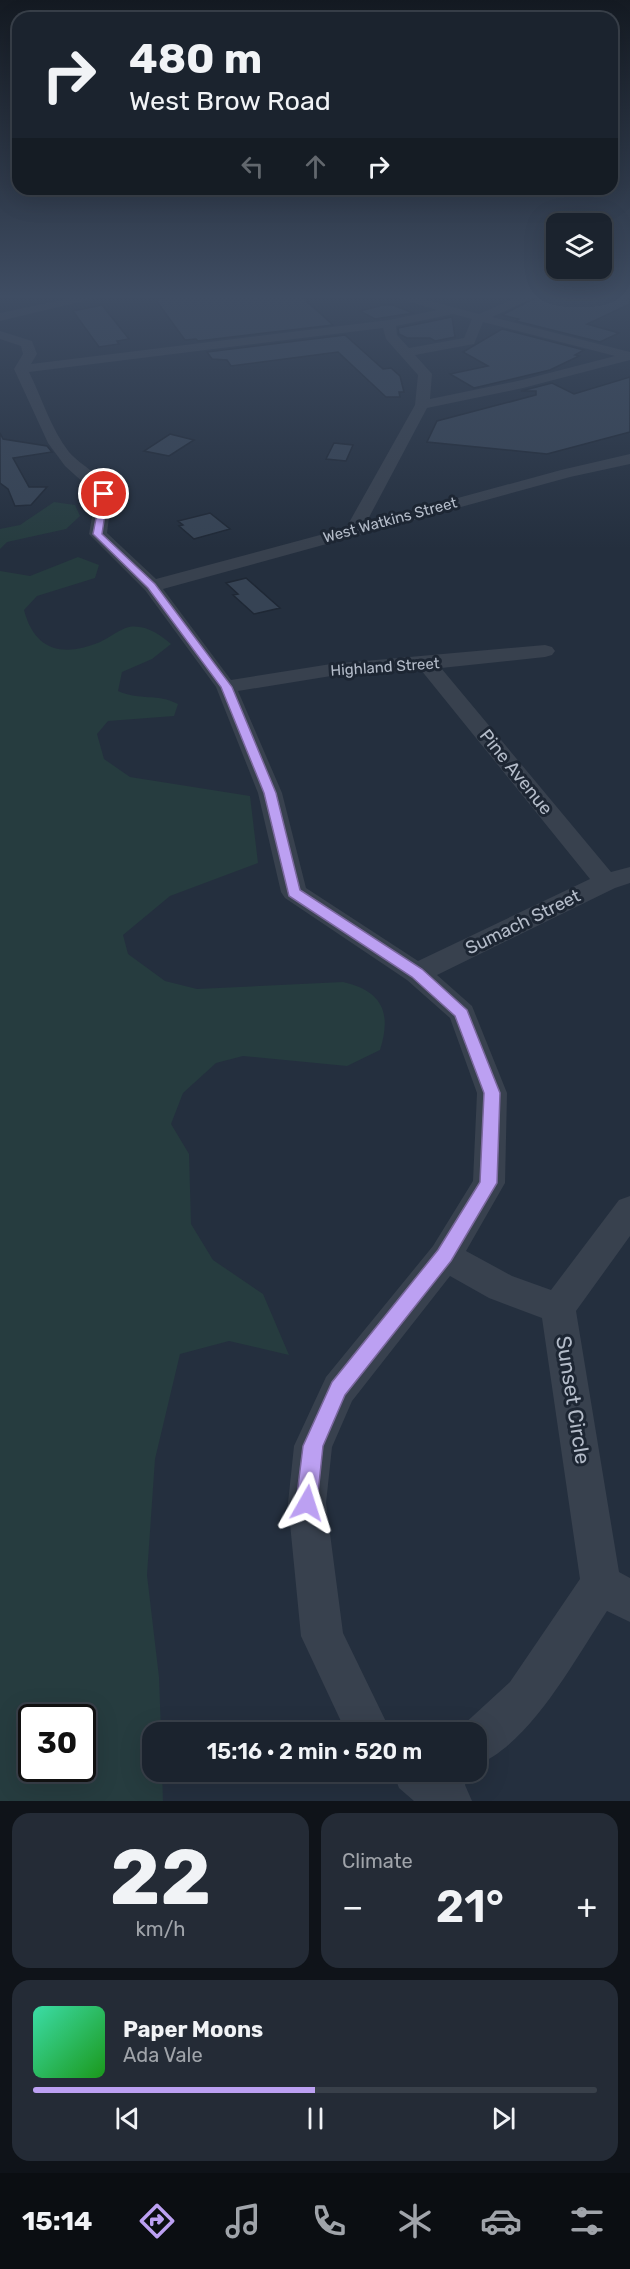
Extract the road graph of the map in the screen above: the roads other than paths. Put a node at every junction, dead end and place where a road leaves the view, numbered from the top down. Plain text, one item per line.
1 (27, 381) edge
2 (424, 381) edge
3 (534, 381) edge
4 (422, 405) junction
5 (630, 459) edge
6 (352, 530) junction
7 (152, 586) junction
8 (545, 651) dead end
9 (426, 663) junction
10 (226, 687) junction
11 (618, 878) edge
12 (417, 973) junction
13 (630, 1210) edge
14 (445, 1256) junction
15 (558, 1308) junction
16 (616, 1592) edge
17 (364, 1722) edge
18 (487, 1733) edge

1 - 7 street
2 - 4 street
3 - 4 street
4 - 6 street
5 - 6 street, West Watkins Street
6 - 7 street, West Watkins Street
7 - 10 street
8 - 9 street, Highland Street
9 - 10 street, Highland Street
9 - 11 street, Pine Avenue
10 - 12 street
11 - 12 street, Sumach Street
12 - 14 street
13 - 15 street
14 - 15 street
14 - 17 street
15 - 16 street, Sunset Circle
16 - 18 street

